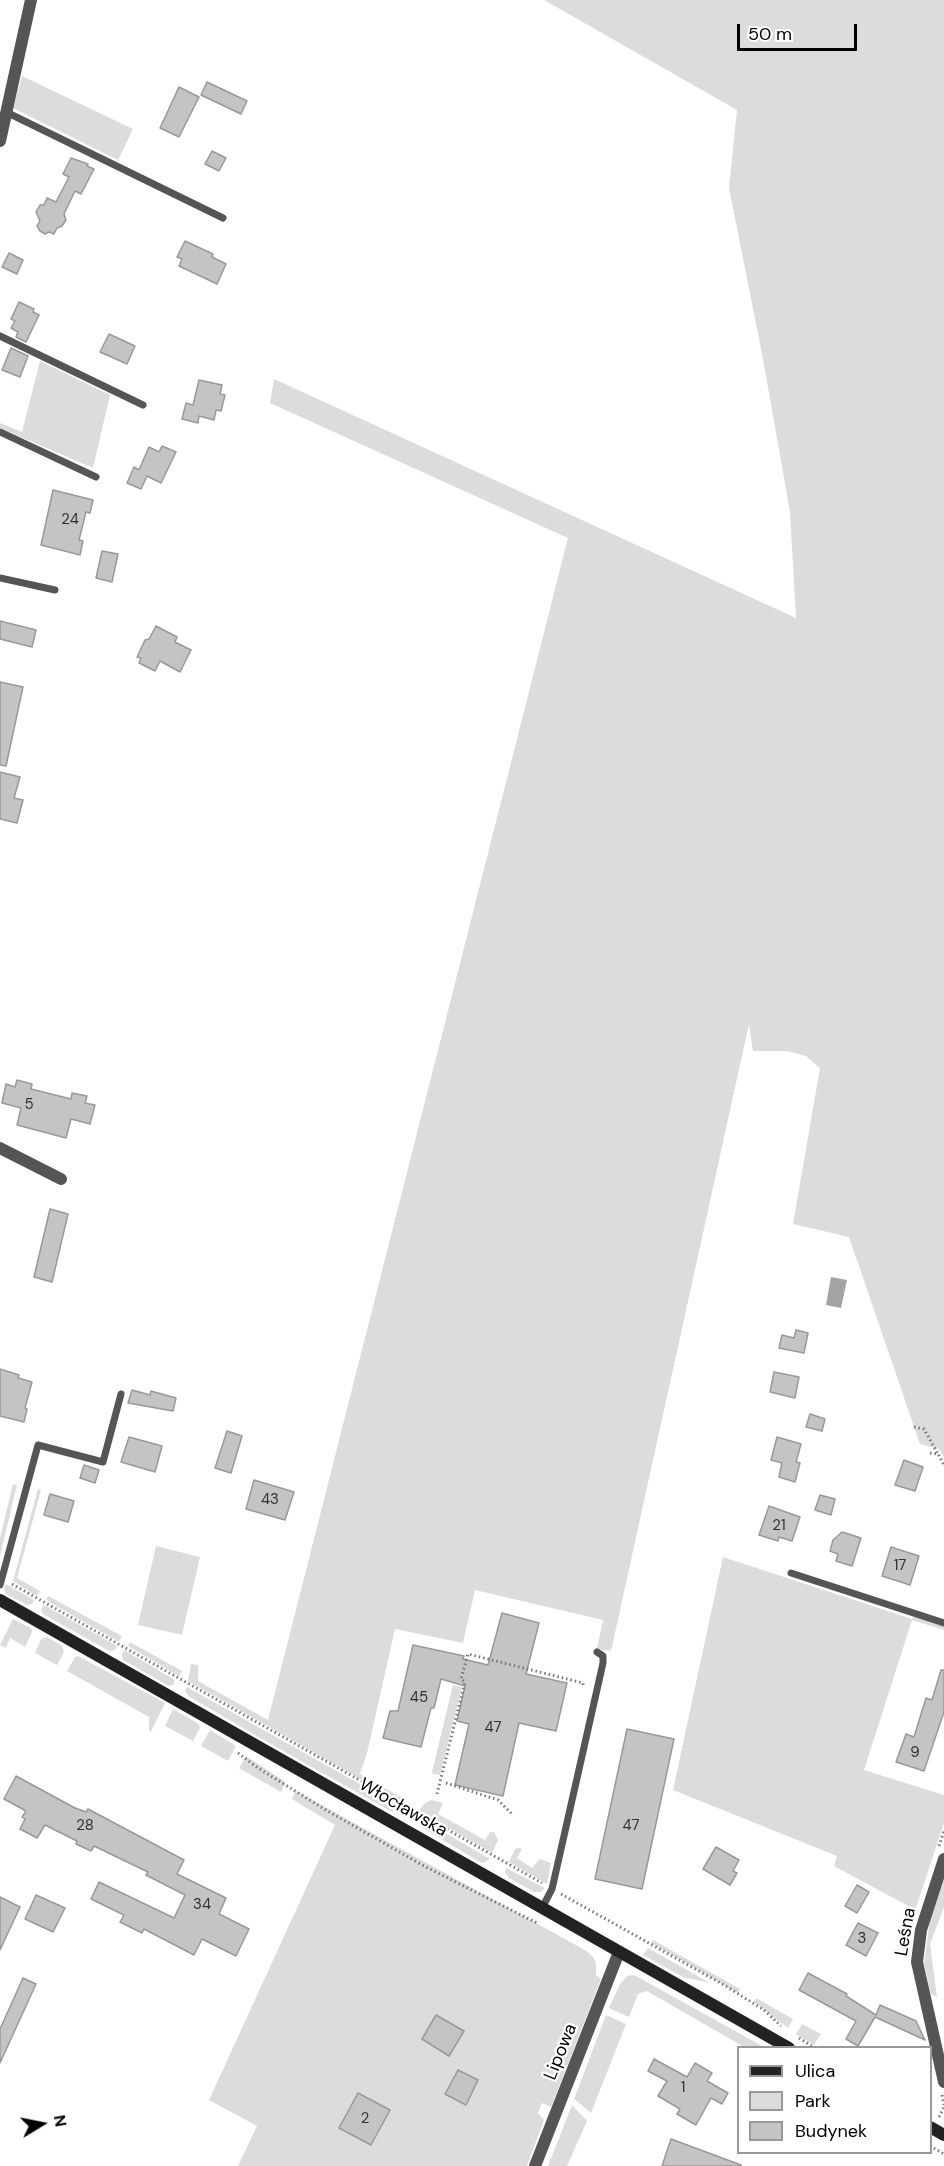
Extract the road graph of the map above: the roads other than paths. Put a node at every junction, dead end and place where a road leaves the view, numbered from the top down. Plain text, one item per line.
1 (31, 0) edge
2 (6, 112) junction
3 (0, 141) edge
4 (223, 219) dead end
5 (0, 336) edge
6 (143, 405) dead end
7 (0, 432) edge
8 (96, 477) dead end
9 (0, 578) edge
10 (55, 590) dead end
11 (0, 1148) edge
12 (61, 1179) dead end
13 (121, 1394) dead end
14 (791, 1573) dead end
15 (1, 1582) edge
16 (0, 1600) edge
17 (944, 1623) edge
18 (597, 1652) dead end
19 (944, 1859) edge
20 (542, 1908) junction
21 (620, 1952) junction
22 (785, 2046) edge
23 (944, 2082) edge
24 (934, 2123) edge
25 (944, 2135) edge
26 (535, 2166) edge

1 - 2 street
2 - 3 street
2 - 4 lane
5 - 6 lane
7 - 8 lane
9 - 10 lane
11 - 12 street
13 - 15 lane
14 - 17 lane
16 - 20 main road, Włocławska
18 - 20 lane
19 - 23 street, Leśna
20 - 21 main road, Włocławska
21 - 22 main road, Włocławska
21 - 26 street, Lipowa
24 - 25 main road

